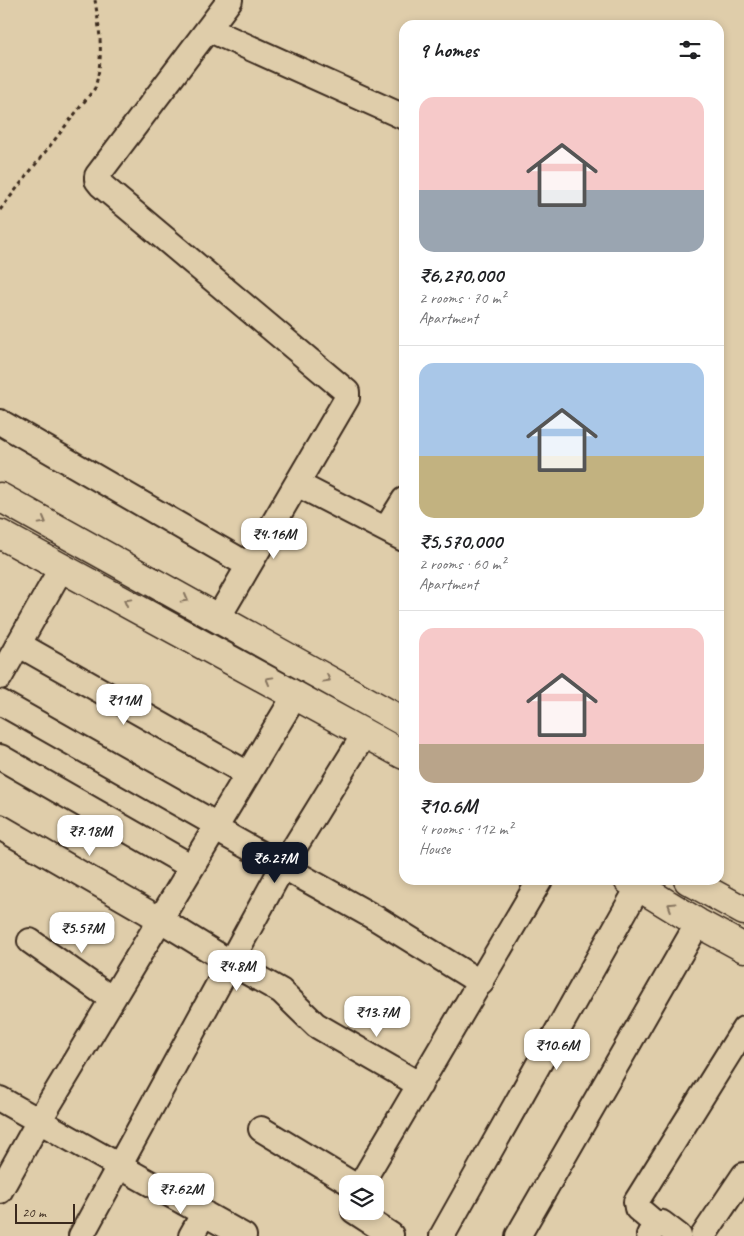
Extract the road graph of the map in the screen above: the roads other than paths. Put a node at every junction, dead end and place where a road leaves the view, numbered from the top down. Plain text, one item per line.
1 (230, 0) edge
2 (208, 30) junction
3 (399, 116) edge
4 (0, 422) edge
5 (297, 484) junction
6 (0, 497) edge
7 (399, 519) edge
8 (0, 534) edge
9 (395, 534) edge
10 (248, 565) junction
11 (62, 567) junction
12 (218, 618) junction
13 (18, 644) junction
14 (0, 677) edge
15 (296, 694) junction
16 (0, 702) edge
17 (399, 719) edge
18 (366, 733) junction
19 (399, 752) edge
20 (0, 757) edge
21 (248, 774) junction
22 (217, 825) junction
23 (0, 827) edge
24 (282, 866) junction
25 (192, 867) junction
26 (537, 885) edge
27 (632, 885) edge
28 (636, 885) edge
29 (697, 885) edge
30 (744, 912) edge
31 (161, 920) junction
32 (698, 923) junction
33 (30, 941) dead end
34 (744, 948) edge
35 (231, 964) junction
36 (480, 983) junction
37 (112, 999) junction
38 (744, 1029) edge
39 (420, 1085) junction
40 (0, 1099) edge
41 (40, 1121) junction
42 (260, 1129) dead end
43 (119, 1166) junction
44 (366, 1175) edge
45 (744, 1175) edge
46 (339, 1176) edge
47 (0, 1191) edge
48 (204, 1213) junction
49 (368, 1220) edge
50 (653, 1230) edge
51 (391, 1235) edge
52 (81, 1236) edge
53 (191, 1236) edge
54 (244, 1236) edge
55 (442, 1236) edge
56 (518, 1236) edge
57 (679, 1236) edge
58 (703, 1236) edge

1 - 2 street
2 - 3 street
2 - 5 street
4 - 10 street
5 - 9 street
5 - 10 street
6 -> 12 main road
7 - 9 street
8 - 11 main road
10 - 12 street
11 - 13 street
15 -> 11 main road
12 -> 17 main road
13 - 14 street
13 - 21 street
15 - 18 main road
15 - 21 street
16 - 22 street
18 - 19 main road
18 - 24 street
20 - 25 street
21 - 22 street
22 - 24 street
22 - 25 street
23 - 31 street
24 - 35 street
24 - 36 street
25 - 31 street
26 - 36 street
27 - 55 street
32 -> 28 main road
29 - 30 main road
31 - 35 street
31 - 37 street
32 - 34 main road
32 - 56 street
33 - 37 street
35 - 39 street
35 - 43 street
36 - 39 street
37 - 41 street
38 - 50 street
39 - 44 street
40 - 41 street
41 - 43 street
41 - 47 street
42 - 46 street
43 - 48 street
43 - 52 street
45 - 58 street
48 - 53 street
48 - 54 street
49 - 51 street
50 - 57 street

